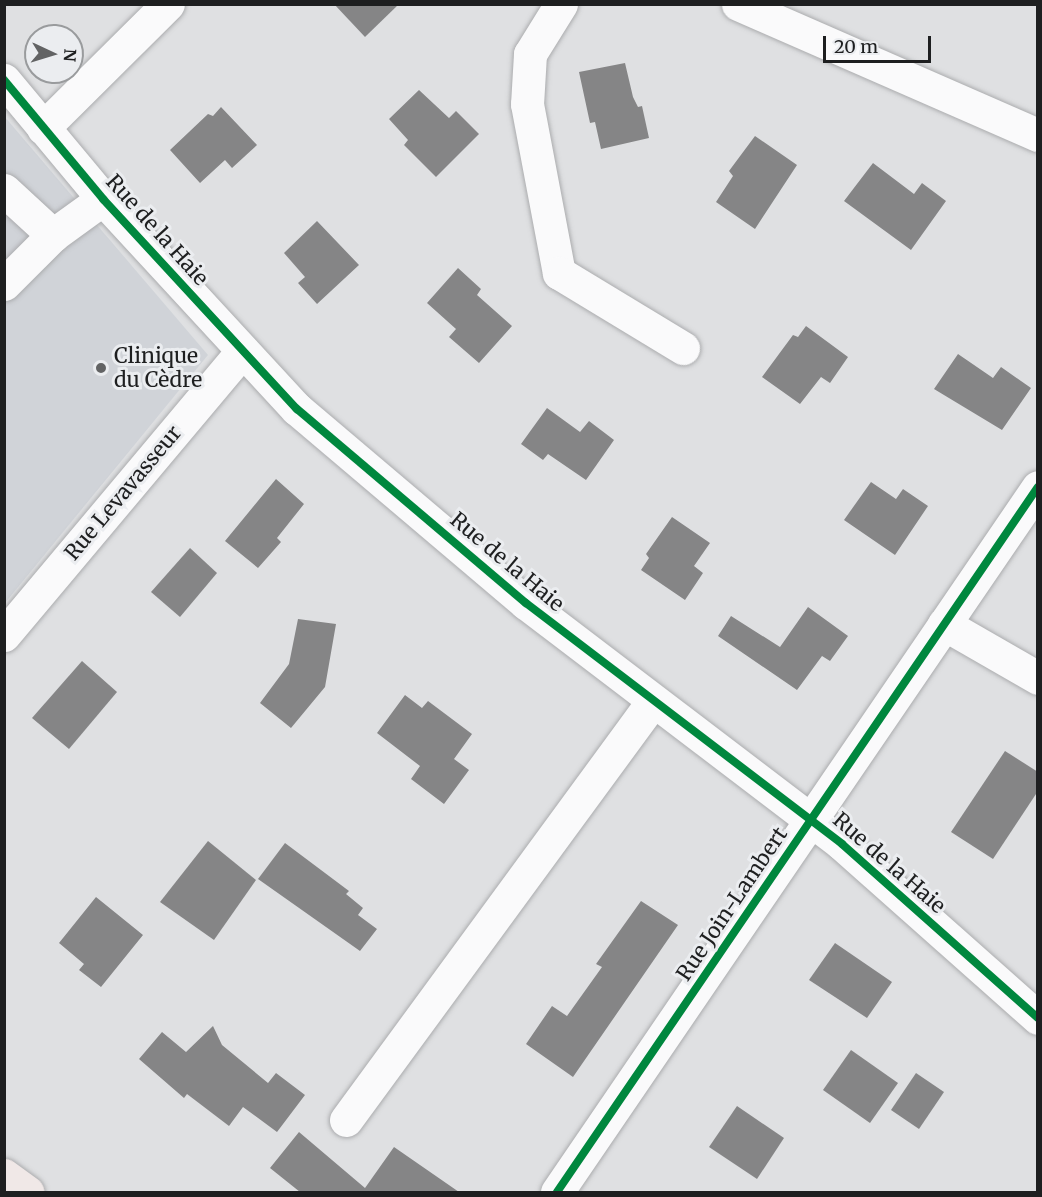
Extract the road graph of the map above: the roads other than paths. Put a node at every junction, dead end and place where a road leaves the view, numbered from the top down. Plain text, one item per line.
1 (168, 4) edge
2 (561, 4) edge
3 (738, 4) edge
4 (4, 80) edge
5 (43, 128) junction
6 (1038, 135) edge
7 (4, 190) edge
8 (103, 199) junction
9 (53, 235) junction
10 (4, 284) edge
11 (683, 348) dead end
12 (242, 351) junction
13 (1038, 487) edge
14 (944, 624) junction
15 (4, 635) edge
16 (1038, 678) edge
17 (653, 701) junction
18 (810, 820) junction
19 (1038, 1018) edge
20 (346, 1120) dead end
21 (557, 1192) edge

1 - 5 street
2 - 11 street
3 - 6 street
4 - 5 street, Rue de la Haie
5 - 8 street, Rue de la Haie
7 - 9 street
8 - 9 street
8 - 12 street, Rue de la Haie
9 - 10 street
12 - 15 street, Rue Levavasseur
12 - 17 street, Rue de la Haie
13 - 14 street, Rue Join-Lambert
14 - 16 street
14 - 18 street, Rue Join-Lambert
17 - 18 street, Rue de la Haie
17 - 20 street
18 - 19 street, Rue de la Haie
18 - 21 street, Rue Join-Lambert

